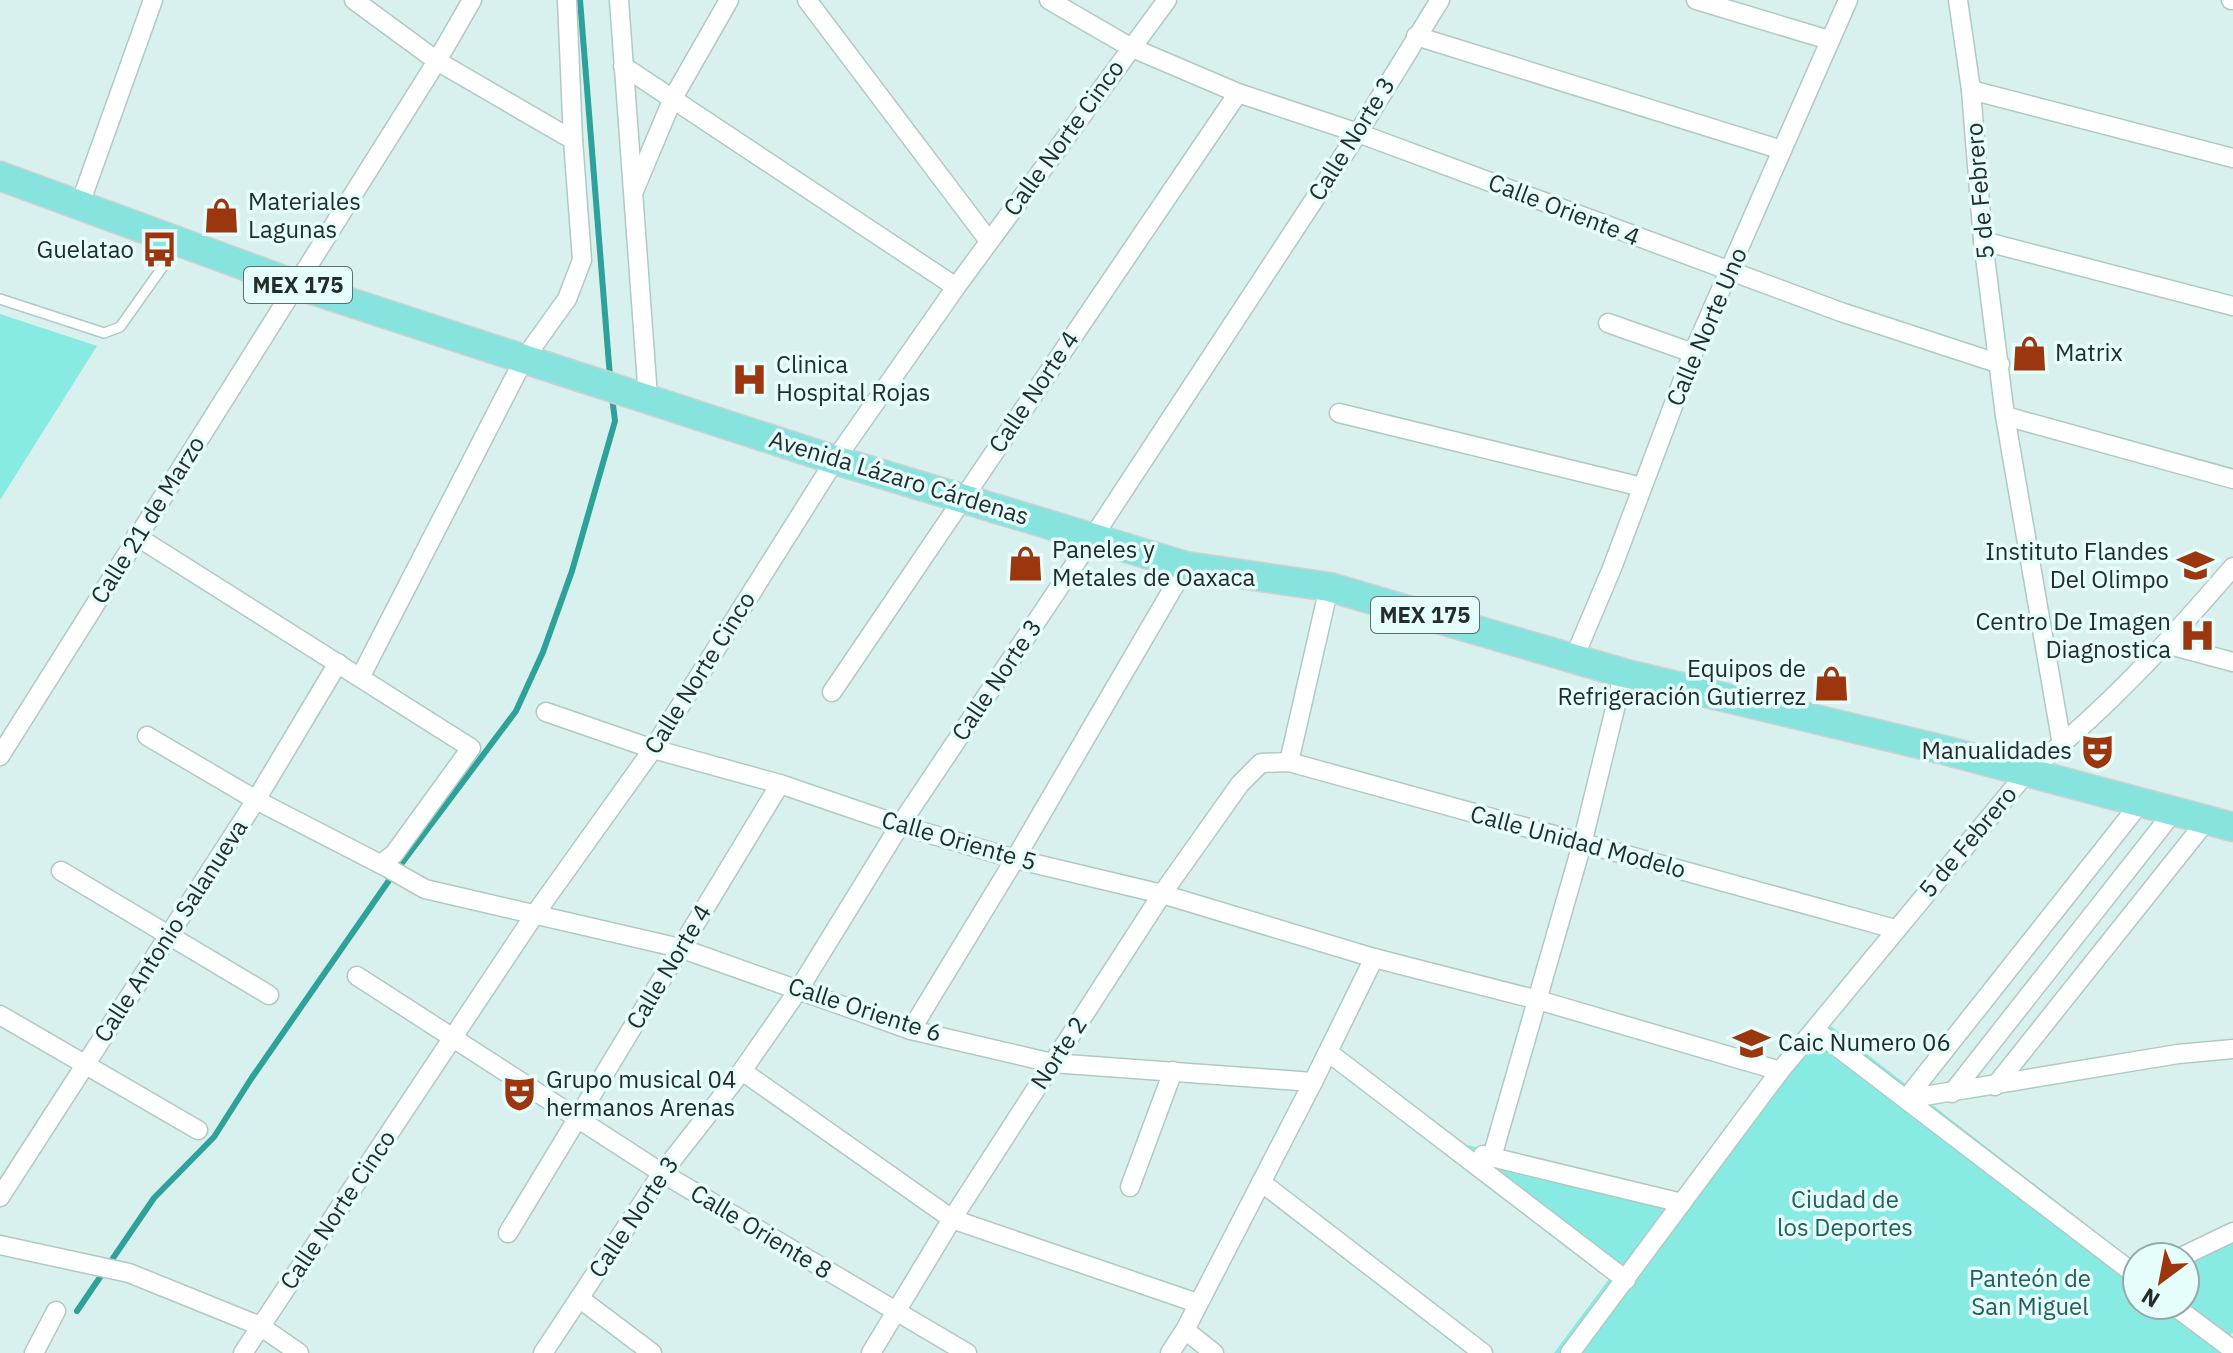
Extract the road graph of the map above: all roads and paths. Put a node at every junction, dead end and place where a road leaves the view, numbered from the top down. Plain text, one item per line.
1 (153, 0) edge
2 (354, 0) edge
3 (472, 0) edge
4 (567, 0) edge
5 (619, 0) edge
6 (729, 0) edge
7 (807, 0) edge
8 (1049, 0) edge
9 (1167, 0) edge
10 (1416, 0) edge
11 (1696, 0) edge
12 (1848, 0) edge
13 (1958, 0) edge
14 (1437, 4) edge
15 (1416, 36) junction
16 (1829, 40) junction
17 (1130, 47) junction
18 (437, 61) junction
19 (623, 66) junction
20 (1971, 90) junction
21 (1238, 93) junction
22 (673, 98) junction
23 (1358, 133) junction
24 (573, 140) junction
25 (1782, 150) junction
26 (2233, 158) edge
27 (0, 176) edge
28 (633, 193) junction
29 (80, 204) junction
30 (181, 241) junction
31 (989, 241) junction
32 (1983, 241) junction
33 (1730, 272) junction
34 (297, 285) junction
35 (956, 287) junction
36 (0, 299) edge
37 (2233, 306) edge
38 (1608, 323) dead end
39 (1693, 353) junction
40 (524, 359) junction
41 (2000, 364) junction
42 (623, 390) junction
43 (1339, 413) dead end
44 (2005, 416) junction
45 (835, 460) junction
46 (2233, 479) edge
47 (1642, 487) junction
48 (962, 498) junction
49 (136, 536) junction
50 (1093, 537) junction
51 (1186, 566) junction
52 (2233, 567) edge
53 (1329, 587) junction
54 (2166, 644) junction
55 (1574, 658) junction
56 (2233, 662) edge
57 (338, 663) junction
58 (361, 676) junction
59 (1621, 684) dead end
60 (832, 692) dead end
61 (546, 712) dead end
62 (147, 736) dead end
63 (2062, 745) junction
64 (653, 749) junction
65 (0, 756) edge
66 (1289, 762) junction
67 (1261, 763) joint
68 (2027, 772) junction
69 (780, 784) junction
70 (256, 800) junction
71 (2141, 802) junction
72 (2174, 811) junction
73 (2220, 823) edge
74 (900, 825) junction
75 (1582, 844) junction
76 (1015, 859) junction
77 (384, 866) junction
78 (61, 871) dead end
79 (1162, 894) junction
80 (535, 914) junction
81 (1895, 929) junction
82 (168, 936) junction
83 (680, 948) junction
84 (1374, 958) junction
85 (357, 976) dead end
86 (799, 989) junction
87 (269, 995) dead end
88 (1538, 1000) junction
89 (0, 1015) edge
90 (911, 1030) junction
91 (1815, 1030) junction
92 (452, 1039) junction
93 (2233, 1049) edge
94 (1328, 1052) junction
95 (86, 1063) junction
96 (1052, 1063) junction
97 (742, 1071) junction
98 (1173, 1071) junction
99 (1780, 1071) junction
100 (1313, 1082) junction
101 (1995, 1086) junction
102 (1952, 1093) junction
103 (1906, 1099) junction
104 (577, 1119) junction
105 (198, 1130) dead end
106 (1459, 1151) junction
107 (1492, 1157) junction
108 (662, 1173) junction
109 (1261, 1182) junction
110 (1130, 1187) dead end
111 (0, 1197) edge
112 (1682, 1203) junction
113 (952, 1219) junction
114 (2233, 1232) edge
115 (508, 1233) dead end
116 (0, 1245) edge
117 (2201, 1247) edge
118 (2121, 1264) edge
119 (1626, 1280) junction
120 (579, 1298) junction
121 (1197, 1303) junction
122 (56, 1311) dead end
123 (897, 1313) junction
124 (2194, 1321) edge
125 (260, 1326) junction
126 (1185, 1330) junction
127 (2233, 1350) edge
128 (34, 1353) edge
129 (243, 1353) edge
130 (299, 1353) edge
131 (543, 1353) edge
132 (652, 1353) edge
133 (871, 1353) edge
134 (967, 1353) edge
135 (1170, 1353) edge
136 (1214, 1353) edge
137 (1483, 1353) edge
138 (1570, 1353) edge

1 - 29 street
2 - 18 street
3 - 18 street, Calle 21 de Marzo
4 - 24 street
5 - 19 street
6 - 22 street
7 - 31 street
8 - 17 street, Calle Oriente 4
9 - 17 street, Calle Norte Cinco
10 - 14 street
11 - 16 street
12 - 16 street, Calle Norte Uno
13 - 20 street, 5 de Febrero
14 - 15 street, Calle Norte 3
15 - 23 street, Calle Norte 3
15 - 25 street
16 - 25 street, Calle Norte Uno
17 - 21 street, Calle Oriente 4
17 - 31 street, Calle Norte Cinco
18 - 24 street
18 - 34 street, Calle 21 de Marzo
19 - 22 street
19 - 28 street
20 - 26 street
20 - 32 street, 5 de Febrero
21 - 23 street, Calle Oriente 4
21 - 48 street, Calle Norte 4
22 - 28 street
22 - 35 street
23 - 33 street, Calle Oriente 4
23 - 50 street, Calle Norte 3
24 - 40 street
25 - 33 street, Calle Norte Uno
27 - 29 main road, Avenida Lázaro Cárdenas / MEX 175
28 - 42 street
29 - 30 main road, Avenida Lázaro Cárdenas / MEX 175
30 - 34 main road, Avenida Lázaro Cárdenas / MEX 175
30 - 36 lane
31 - 35 street, Calle Norte Cinco
32 - 37 street
32 - 41 street, 5 de Febrero
33 - 39 street, Calle Norte Uno
33 - 41 street, Calle Oriente 4
34 - 40 main road, Avenida Lázaro Cárdenas / MEX 175
34 - 49 street, Calle 21 de Marzo
35 - 45 street, Calle Norte Cinco
38 - 39 street
39 - 47 street, Calle Norte Uno
40 - 42 main road, Avenida Lázaro Cárdenas / MEX 175
40 - 58 street
41 - 44 street, 5 de Febrero
42 - 45 main road, Avenida Lázaro Cárdenas / MEX 175
43 - 47 street
44 - 46 street
44 - 63 street, 5 de Febrero
45 - 48 main road, Avenida Lázaro Cárdenas / MEX 175
45 - 64 street, Calle Norte Cinco
47 - 55 street, Calle Norte Uno
48 - 50 main road, Avenida Lázaro Cárdenas / MEX 175
48 - 60 street, Calle Norte 4
49 - 57 street
49 - 65 street, Calle 21 de Marzo
50 - 51 main road, Avenida Lázaro Cárdenas / MEX 175
50 - 74 street, Calle Norte 3
51 - 53 main road, Avenida Lázaro Cárdenas / MEX 175
51 - 76 street
52 - 54 street
53 - 55 main road, Avenida Lázaro Cárdenas / MEX 175
53 - 66 street
54 - 56 street
54 - 63 street
55 - 68 main road, Avenida Lázaro Cárdenas / MEX 175
57 - 58 street
57 - 70 street, Calle Antonio Salanueva
58 - 77 street
59 - 75 street
61 - 64 street, Calle Oriente 5
62 - 70 street, Calle Oriente 6
63 - 68 street, 5 de Febrero
64 - 69 street, Calle Oriente 5
64 - 80 street, Calle Norte Cinco
66 - 67 street, Calle Unidad Modelo
66 - 75 street, Calle Unidad Modelo
67 - 79 street, Norte 2
68 - 71 main road, Avenida Lázaro Cárdenas / MEX 175
68 - 81 street, 5 de Febrero
69 - 74 street, Calle Oriente 5
69 - 83 street, Calle Norte 4
70 - 77 street, Calle Oriente 6
70 - 82 street, Calle Antonio Salanueva
71 - 72 main road, Avenida Lázaro Cárdenas / MEX 175
71 - 103 street
72 - 73 main road, Avenida Lázaro Cárdenas / MEX 175
72 - 102 street
73 - 101 street
74 - 76 street, Calle Oriente 5
74 - 86 street, Calle Norte 3
75 - 81 street, Calle Unidad Modelo
75 - 88 street
76 - 79 street, Calle Oriente 5
76 - 90 street
77 - 80 street, Calle Oriente 6
78 - 82 street
79 - 84 street, Calle Oriente 5
79 - 96 street, Norte 2
80 - 83 street, Calle Oriente 6
80 - 92 street, Calle Norte Cinco
81 - 91 street, 5 de Febrero
82 - 87 street
82 - 95 street, Calle Antonio Salanueva
83 - 86 street, Calle Oriente 6
83 - 104 street, Calle Norte 4
84 - 88 street, Calle Oriente 5
84 - 94 street
85 - 92 street, Calle Oriente 8
86 - 90 street, Calle Oriente 6
86 - 97 street, Calle Norte 3
88 - 99 street, Calle Oriente 5
88 - 107 street
89 - 95 street
90 - 96 street, Calle Oriente 6
91 - 99 street, 5 de Febrero
91 - 103 street
92 - 104 street, Calle Oriente 8
92 - 125 street, Calle Norte Cinco
93 - 101 street
94 - 100 street
94 - 106 street
95 - 105 street
95 - 111 street, Calle Antonio Salanueva
96 - 98 street, Calle Oriente 6
96 - 113 street, Norte 2
97 - 108 street, Calle Norte 3
97 - 113 street
98 - 100 street, Calle Oriente 6
98 - 110 street
99 - 112 street, 5 de Febrero
100 - 109 street
101 - 102 street
102 - 103 street
103 - 118 street
104 - 108 street, Calle Oriente 8
104 - 115 street, Calle Norte 4
106 - 107 street
106 - 119 street
107 - 112 street
108 - 120 street, Calle Norte 3
108 - 123 street, Calle Oriente 8
109 - 121 street
109 - 137 street
112 - 119 street, 5 de Febrero
113 - 121 street
113 - 123 street, Norte 2
114 - 117 street
116 - 125 street
119 - 138 street, 5 de Febrero
120 - 131 street, Calle Norte 3
120 - 132 street
121 - 126 street
122 - 128 street
123 - 133 street, Norte 2
123 - 134 street, Calle Oriente 8
124 - 127 street
125 - 129 street, Calle Norte Cinco
125 - 130 street
126 - 135 street
126 - 136 street

